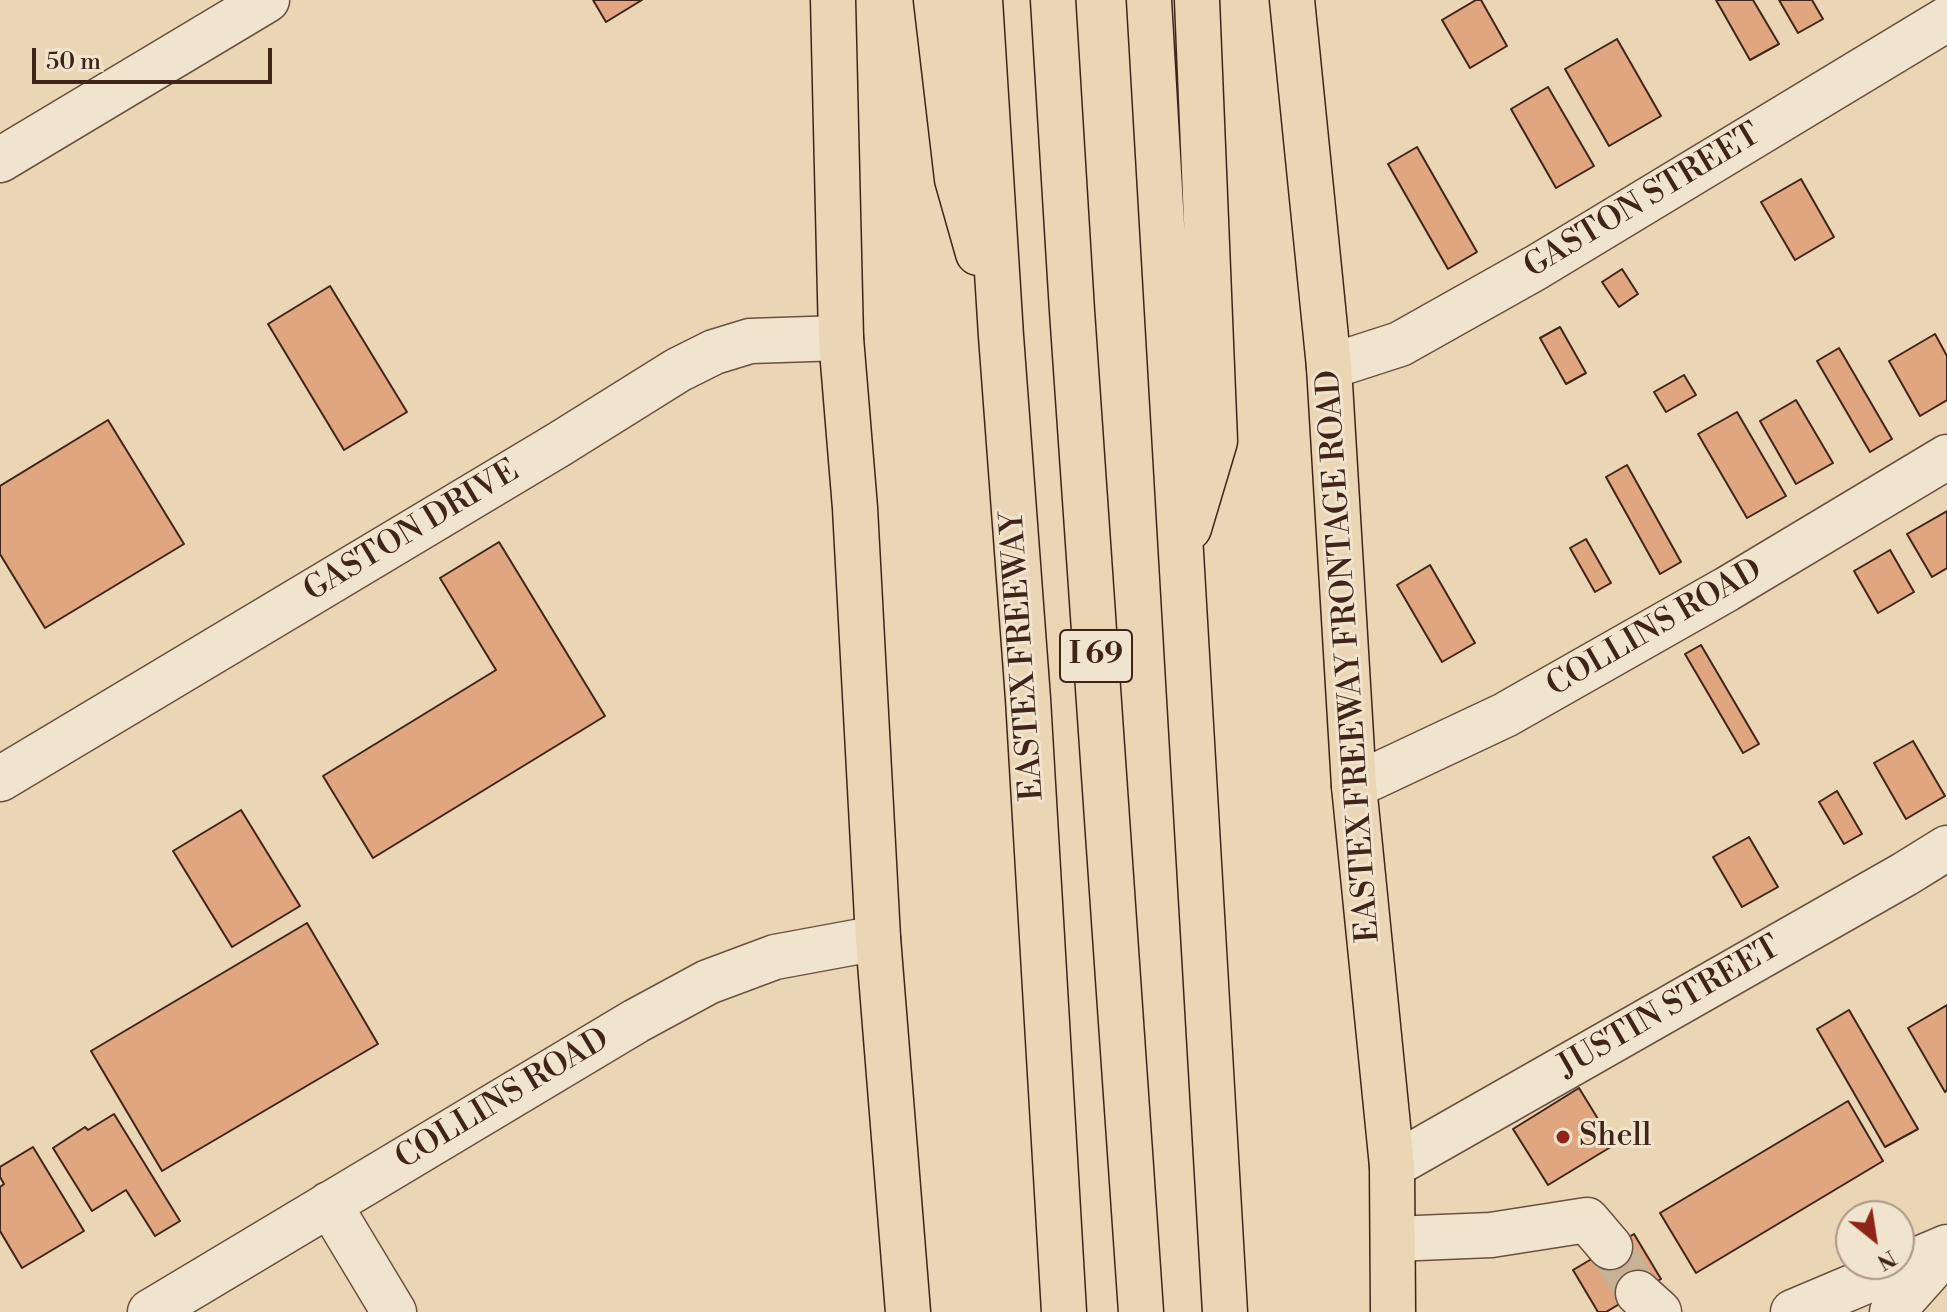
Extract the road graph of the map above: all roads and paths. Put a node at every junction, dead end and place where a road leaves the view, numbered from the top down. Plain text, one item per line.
1 (267, 0) edge
2 (833, 0) edge
3 (936, 0) edge
4 (980, 0) edge
5 (1053, 0) edge
6 (1149, 0) edge
7 (1197, 0) edge
8 (1292, 0) edge
9 (1947, 19) edge
10 (0, 160) edge
11 (1001, 336) junction
12 (841, 338) junction
13 (1329, 367) junction
14 (1947, 457) edge
15 (1181, 557) junction
16 (0, 779) edge
17 (1354, 786) junction
18 (1947, 848) edge
19 (878, 938) junction
20 (1392, 1166) junction
21 (329, 1204) junction
22 (1610, 1247) tunnel mouth
23 (1947, 1249) edge
24 (1393, 1253) junction
25 (150, 1312) edge
26 (394, 1312) edge
27 (908, 1312) edge
28 (1064, 1312) edge
29 (1141, 1312) edge
30 (1225, 1312) edge
31 (1393, 1312) edge
32 (1424, 1312) edge
33 (1793, 1312) edge
34 (1892, 1312) edge

1 - 10 street
2 - 12 main road
3 - 11 main road
4 - 11 main road, EASTEX FREEWAY / I 69
5 - 29 main road, I 69
6 - 15 main road
7 - 15 main road
8 - 13 main road, EASTEX FREEWAY FRONTAGE ROAD
9 - 13 street, GASTON STREET
11 - 28 main road, EASTEX FREEWAY / I 69
12 - 16 street, GASTON DRIVE
12 - 19 main road
13 - 17 main road, EASTEX FREEWAY FRONTAGE ROAD
14 - 17 street, COLLINS ROAD
15 - 30 main road
17 - 20 main road, EASTEX FREEWAY FRONTAGE ROAD
18 - 20 street, JUSTIN STREET
19 - 21 street, COLLINS ROAD
19 - 27 main road
20 - 24 main road, EASTEX FREEWAY FRONTAGE ROAD
21 - 25 street, COLLINS ROAD
21 - 26 street
22 - 24 street
23 - 33 street
23 - 34 street
24 - 31 main road, EASTEX FREEWAY FRONTAGE ROAD
24 - 32 main road

